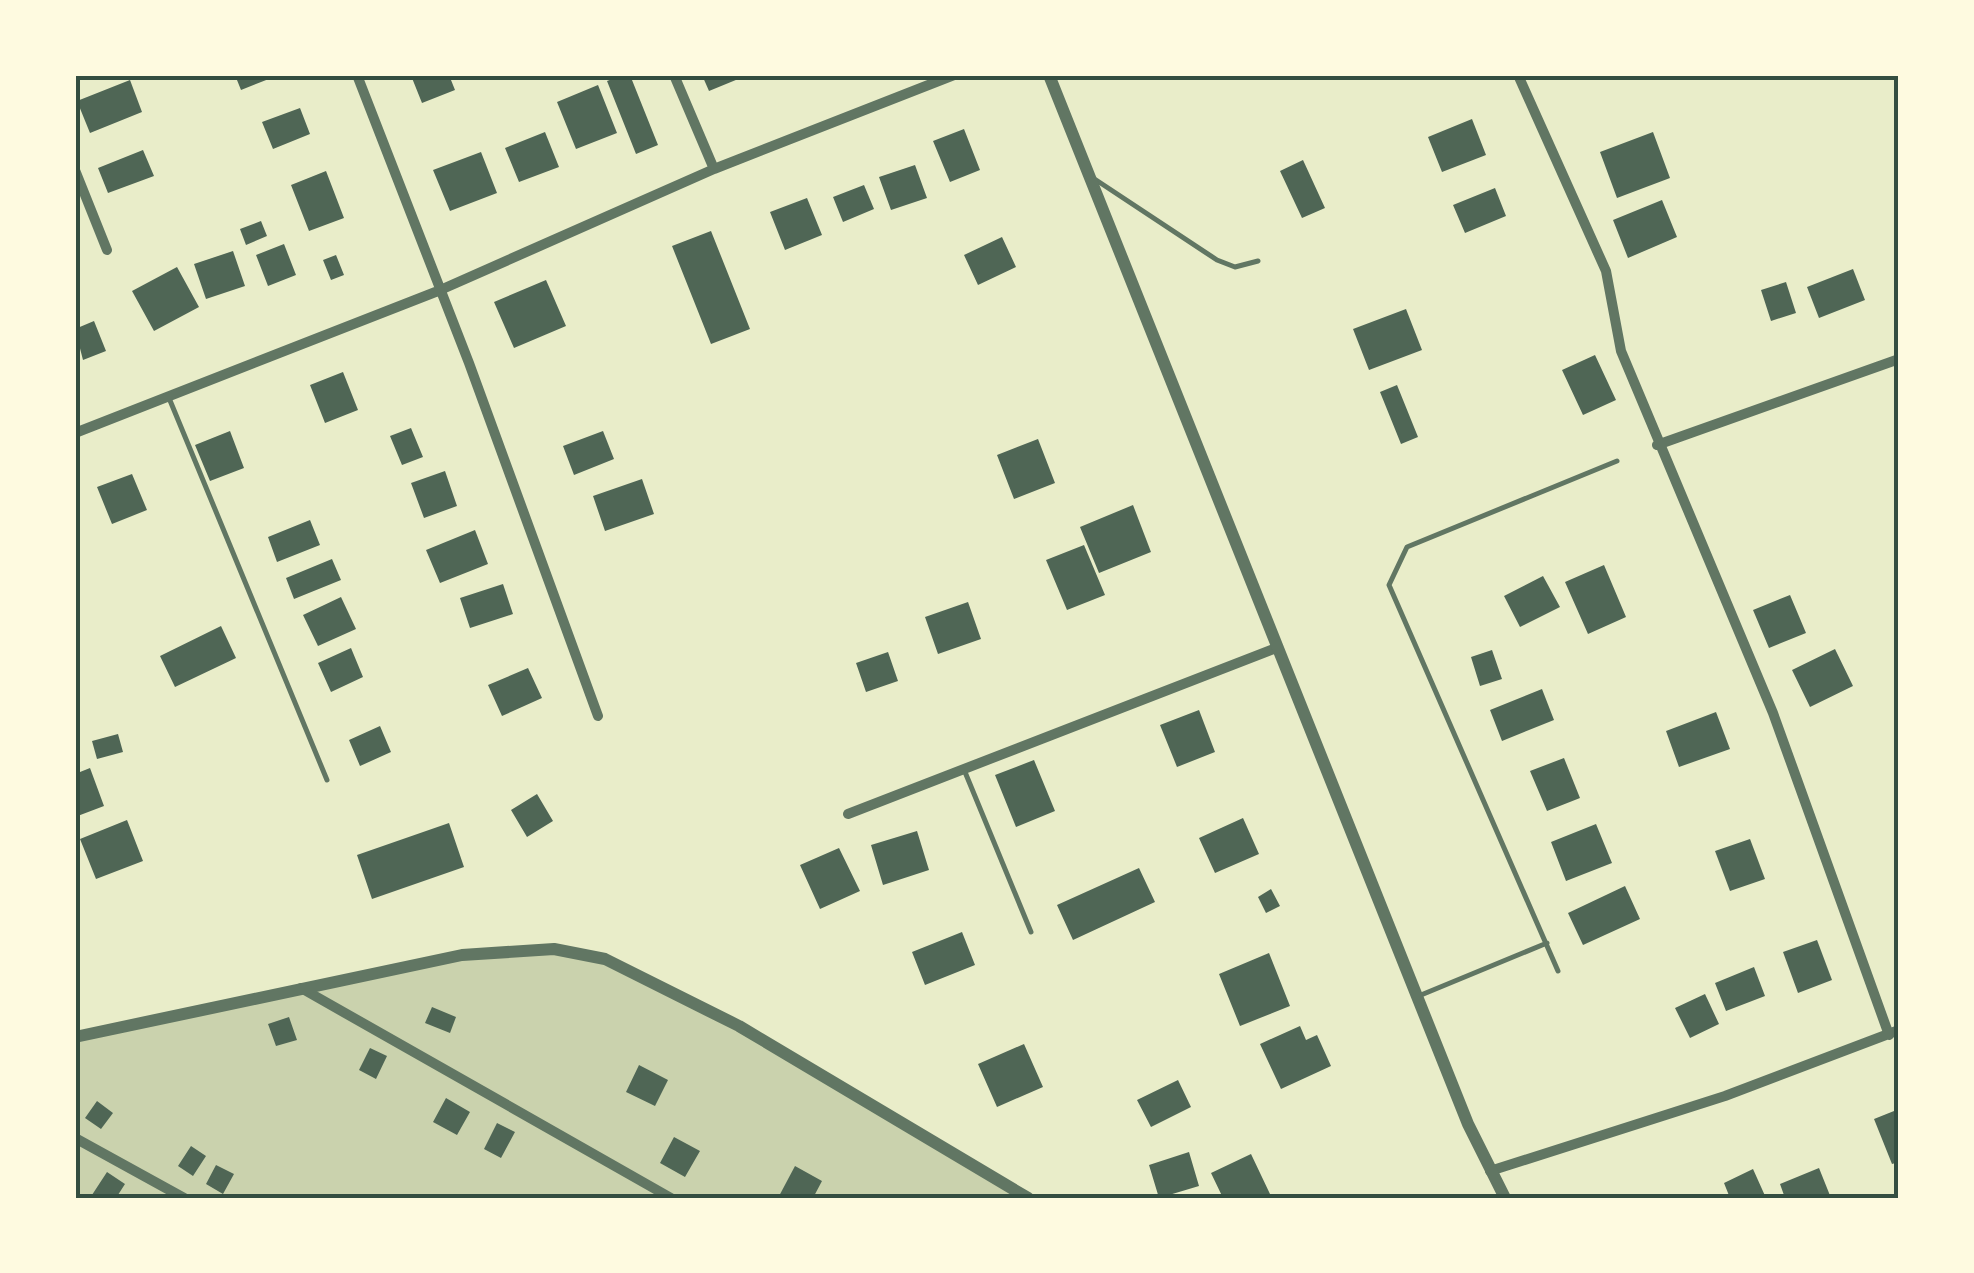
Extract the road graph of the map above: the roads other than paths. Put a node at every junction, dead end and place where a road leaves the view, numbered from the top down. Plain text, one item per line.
1 (357, 75) edge
2 (674, 75) edge
3 (954, 75) edge
4 (1049, 75) edge
5 (1518, 75) edge
6 (714, 168) junction
7 (75, 170) edge
8 (1089, 175) junction
9 (107, 250) dead end
10 (1258, 261) dead end
11 (438, 290) junction
12 (1899, 359) edge
13 (169, 398) junction
14 (75, 433) edge
15 (1657, 445) junction
16 (1617, 461) dead end
17 (1276, 648) junction
18 (598, 716) dead end
19 (964, 769) junction
20 (327, 780) dead end
21 (848, 814) dead end
22 (1030, 932) dead end
23 (1547, 943) junction
24 (1558, 971) dead end
25 (300, 988) junction
26 (1417, 997) junction
27 (1894, 1032) edge
28 (75, 1037) edge
29 (75, 1138) edge
30 (1490, 1171) junction
31 (184, 1198) edge
32 (670, 1198) edge
33 (1028, 1198) edge
34 (1505, 1198) edge

1 - 11 street
2 - 6 street
3 - 6 street
4 - 8 street
5 - 15 street
6 - 11 street
7 - 9 street
8 - 10 lane
8 - 17 street
11 - 13 street
11 - 18 street
12 - 15 street
13 - 14 street
13 - 20 lane
15 - 27 street
16 - 23 lane
17 - 19 street
17 - 26 street
19 - 21 street
19 - 22 lane
23 - 24 lane
23 - 26 lane
25 - 28 street
25 - 32 street
25 - 33 street
26 - 30 street
27 - 30 street
29 - 31 street
30 - 34 street

